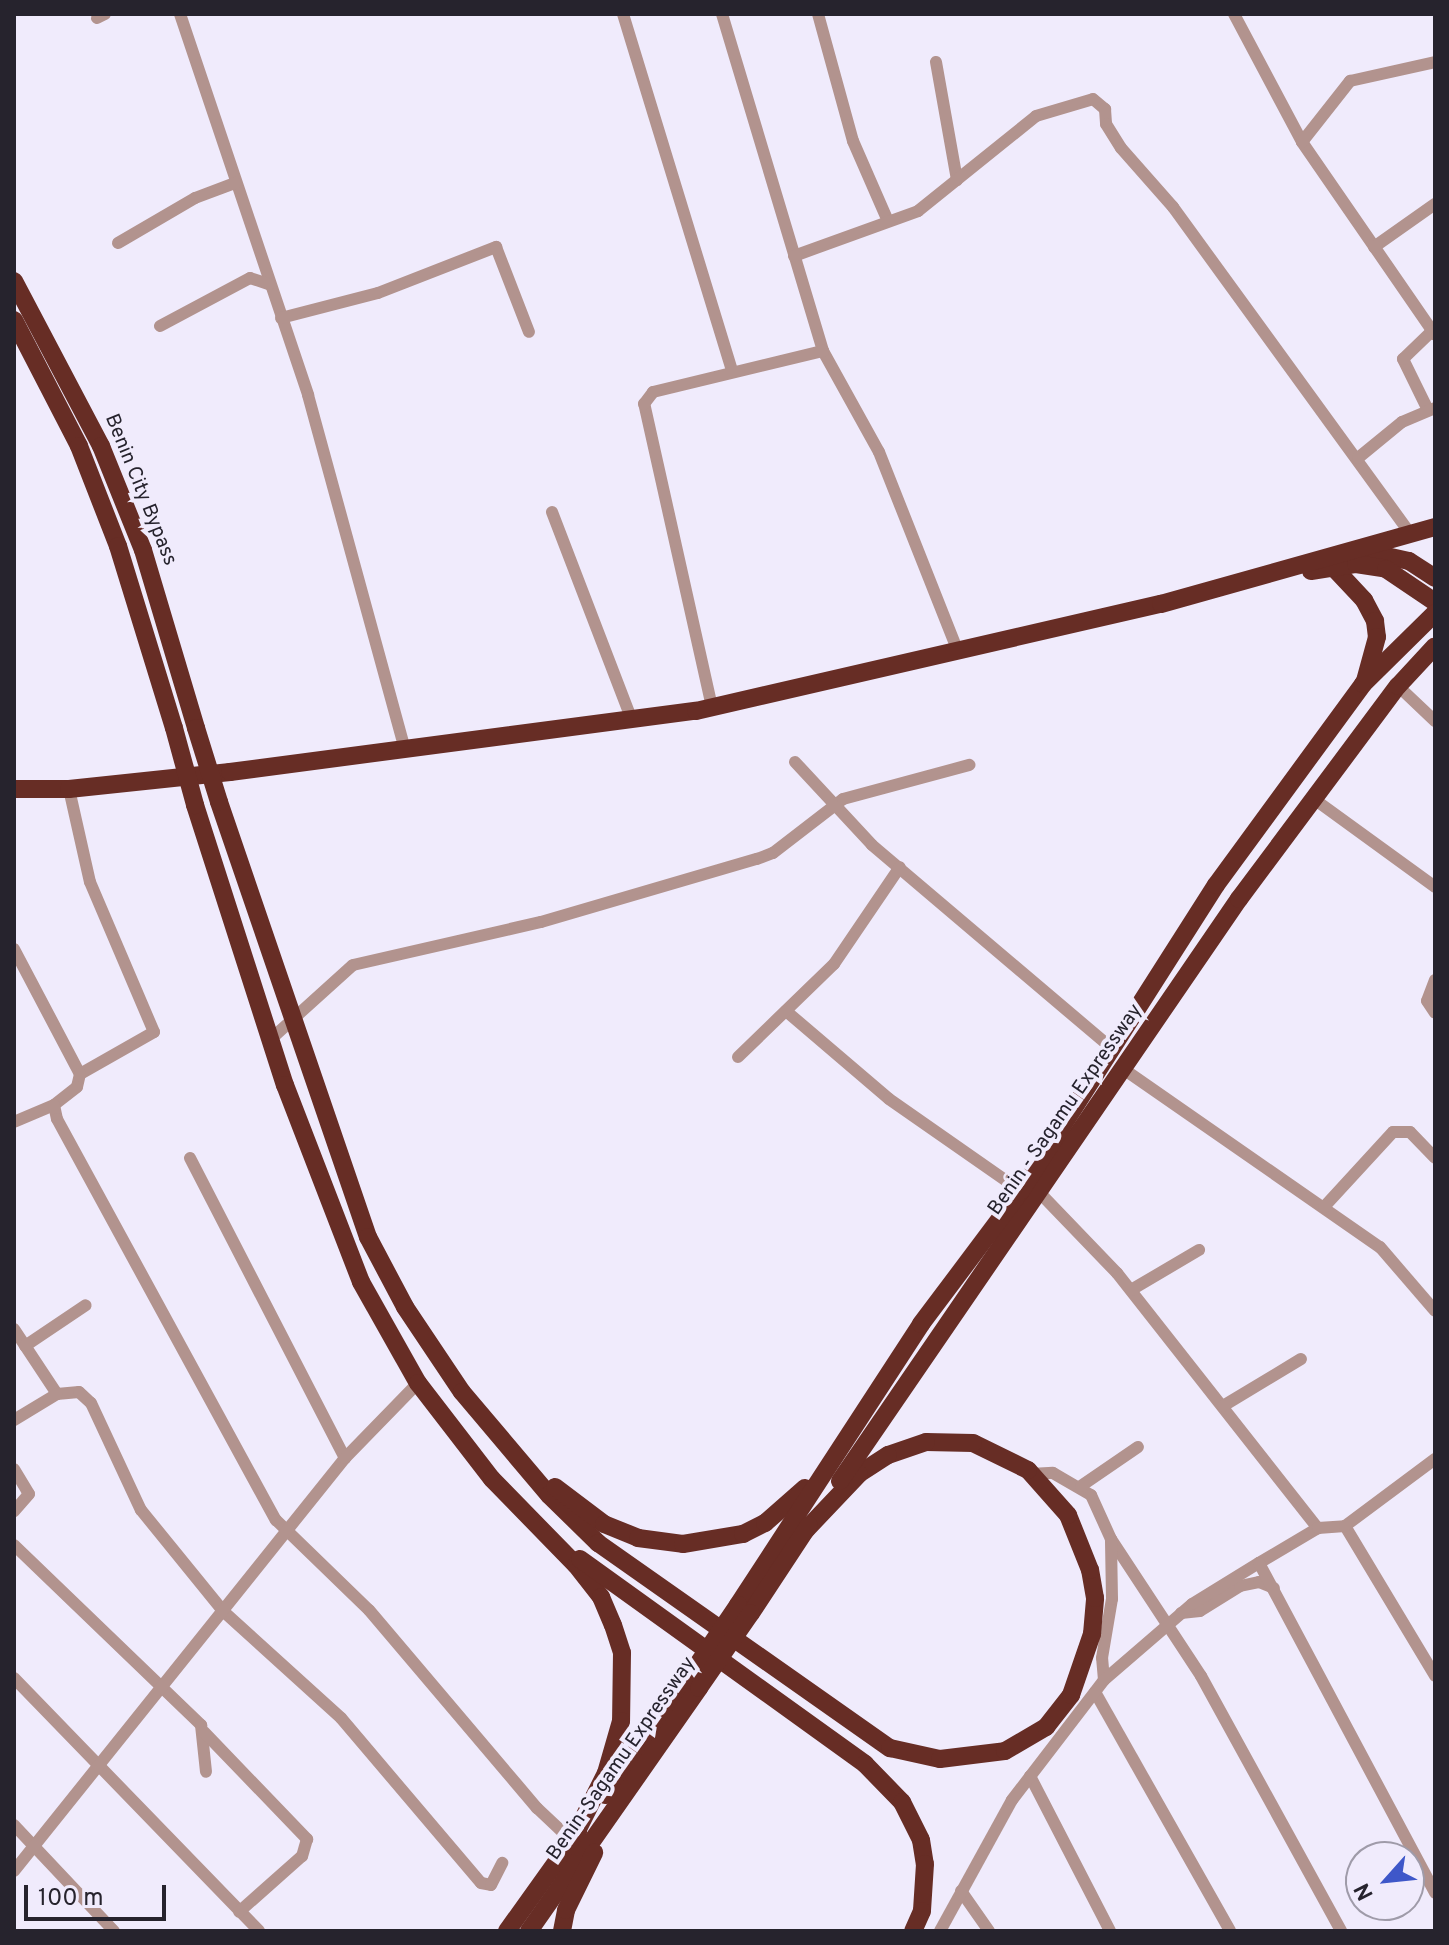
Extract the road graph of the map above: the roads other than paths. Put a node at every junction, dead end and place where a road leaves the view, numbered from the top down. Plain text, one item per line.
1 (180, 14) edge
2 (623, 14) edge
3 (722, 14) edge
4 (818, 14) edge
5 (1234, 14) edge
6 (936, 62) dead end
7 (1435, 62) edge
8 (1302, 142) junction
9 (957, 180) junction
10 (235, 183) junction
11 (1435, 204) edge
12 (888, 221) junction
13 (118, 243) dead end
14 (1374, 247) junction
15 (794, 256) junction
16 (14, 281) edge
17 (269, 284) junction
18 (281, 318) junction
19 (14, 320) edge
20 (1432, 324) edge
21 (160, 326) dead end
22 (529, 332) dead end
23 (823, 351) junction
24 (732, 370) junction
25 (1431, 409) edge
26 (1358, 458) junction
27 (552, 512) dead end
28 (1435, 527) edge
29 (1411, 535) junction
30 (1355, 550) junction
31 (1334, 568) junction
32 (1280, 574) junction
33 (1435, 578) edge
34 (1435, 602) edge
35 (1435, 613) edge
36 (1435, 646) edge
37 (957, 649) junction
38 (1363, 684) junction
39 (1398, 686) junction
40 (712, 707) junction
41 (632, 720) junction
42 (1435, 721) edge
43 (404, 747) junction
44 (795, 762) dead end
45 (969, 765) dead end
46 (14, 789) edge
47 (69, 789) junction
48 (1314, 799) junction
49 (834, 804) junction
50 (900, 867) junction
51 (1435, 887) edge
52 (14, 949) edge
53 (1435, 980) edge
54 (786, 1011) junction
55 (1435, 1013) edge
56 (291, 1022) junction
57 (271, 1039) junction
58 (1110, 1047) junction
59 (738, 1057) dead end
60 (1122, 1068) junction
61 (80, 1074) junction
62 (54, 1105) junction
63 (14, 1122) edge
64 (190, 1158) dead end
65 (1435, 1158) edge
66 (1029, 1191) junction
67 (1324, 1207) junction
68 (1199, 1250) dead end
69 (1131, 1290) junction
70 (86, 1305) dead end
71 (1435, 1311) edge
72 (14, 1329) edge
73 (25, 1346) junction
74 (1301, 1359) dead end
75 (418, 1383) junction
76 (57, 1394) junction
77 (1223, 1406) junction
78 (14, 1420) edge
79 (851, 1431) junction
80 (1138, 1447) dead end
81 (511, 1454) junction
82 (345, 1458) junction
83 (1435, 1460) edge
84 (14, 1469) edge
85 (1031, 1474) junction
86 (1081, 1486) junction
87 (14, 1511) edge
88 (536, 1525) junction
89 (1345, 1526) junction
90 (1318, 1528) junction
91 (287, 1531) junction
92 (804, 1532) junction
93 (1111, 1539) junction
94 (14, 1545) edge
95 (1259, 1563) junction
96 (1127, 1565) junction
97 (1274, 1588) junction
98 (1112, 1599) junction
99 (744, 1609) junction
100 (223, 1611) junction
101 (1181, 1613) junction
102 (1167, 1624) junction
103 (1435, 1676) edge
104 (14, 1678) edge
105 (1104, 1680) junction
106 (693, 1684) junction
107 (160, 1688) junction
108 (1095, 1692) junction
109 (204, 1732) junction
110 (98, 1766) junction
111 (206, 1772) dead end
112 (1030, 1776) junction
113 (625, 1792) junction
114 (14, 1825) edge
115 (572, 1841) junction
116 (38, 1848) junction
117 (502, 1863) dead end
118 (14, 1871) edge
119 (961, 1891) junction
120 (1435, 1893) edge
121 (239, 1912) junction
122 (114, 1931) edge
123 (259, 1931) edge
124 (507, 1931) edge
125 (529, 1931) edge
126 (562, 1931) edge
127 (913, 1931) edge
128 (940, 1931) edge
129 (989, 1931) edge
130 (1110, 1931) edge
131 (1230, 1931) edge
132 (1341, 1931) edge

1 - 10 street
2 - 24 street
3 - 15 street
4 - 12 street
5 - 8 street
6 - 9 street
7 - 8 street
8 - 14 street
9 - 12 street
9 - 26 street
10 - 13 street
10 - 17 street
11 - 14 street
12 - 15 street
14 - 20 street
15 - 23 street
16 - 56 highway, Benin City Bypass, bridge
17 - 18 street
17 - 21 street
18 - 22 street
18 - 43 street
19 - 57 highway, Benin City Bypass, bridge
20 - 25 street
23 - 24 street
23 - 37 street
24 - 40 street
25 - 26 street
26 - 29 street
27 - 41 street
28 - 29 highway
29 - 30 highway
30 - 32 highway
30 - 33 highway
31 - 32 highway
31 - 34 highway
31 - 38 highway
32 - 37 highway
35 - 38 highway
36 - 39 highway, Benin - Sagamu Expressway
37 - 40 highway
38 - 58 highway
39 - 42 street
39 - 48 highway, Benin - Sagamu Expressway
40 - 41 highway
41 - 43 highway
43 - 47 highway
44 - 49 street
45 - 49 street
46 - 47 highway
47 - 61 street
48 - 51 street
48 - 60 highway, Benin - Sagamu Expressway
49 - 50 street
49 - 56 street
50 - 54 street
50 - 58 street
52 - 61 street
53 - 55 street
54 - 59 street
54 - 66 street
56 - 57 street
56 - 81 highway, Benin City Bypass
57 - 75 highway, Benin City Bypass
58 - 66 highway
60 - 66 highway, Benin - Sagamu Expressway
60 - 67 street
61 - 62 street
62 - 63 street
62 - 91 street
64 - 82 street
65 - 67 street
66 - 69 street
66 - 79 highway
66 - 92 highway, Benin - Sagamu Expressway
67 - 71 street
68 - 69 street
69 - 77 street
70 - 73 street
72 - 73 street
73 - 76 street
74 - 77 street
75 - 82 street
75 - 88 highway, Benin City Bypass
76 - 78 street
76 - 100 street
77 - 90 street
79 - 81 highway
79 - 99 highway
80 - 86 street
81 - 85 highway
82 - 91 street
83 - 89 street
84 - 87 street
85 - 86 street
85 - 92 highway
86 - 93 street
88 - 115 highway
88 - 127 highway
89 - 90 street
89 - 103 street
90 - 95 street
91 - 100 street
91 - 115 street
92 - 99 highway, Benin - Sagamu Expressway
93 - 96 street
93 - 98 street
94 - 107 street
95 - 97 street
95 - 101 street
96 - 98 street
96 - 102 street
97 - 101 street
97 - 120 street
98 - 105 street
99 - 106 highway, bridge
100 - 107 street
100 - 117 street
101 - 102 street
102 - 105 street
102 - 132 street
104 - 110 street
105 - 108 street
106 - 113 highway, Benin-Sagamu Expressway
106 - 115 highway
107 - 109 street
107 - 110 street
108 - 112 street
108 - 131 street
109 - 111 street
109 - 121 street
110 - 116 street
110 - 121 street
112 - 119 street
112 - 130 street
113 - 125 highway, Benin-Sagamu Expressway
113 - 126 highway
114 - 116 street
115 - 124 highway
116 - 118 street
116 - 122 street
119 - 128 street
119 - 129 street
121 - 123 street

